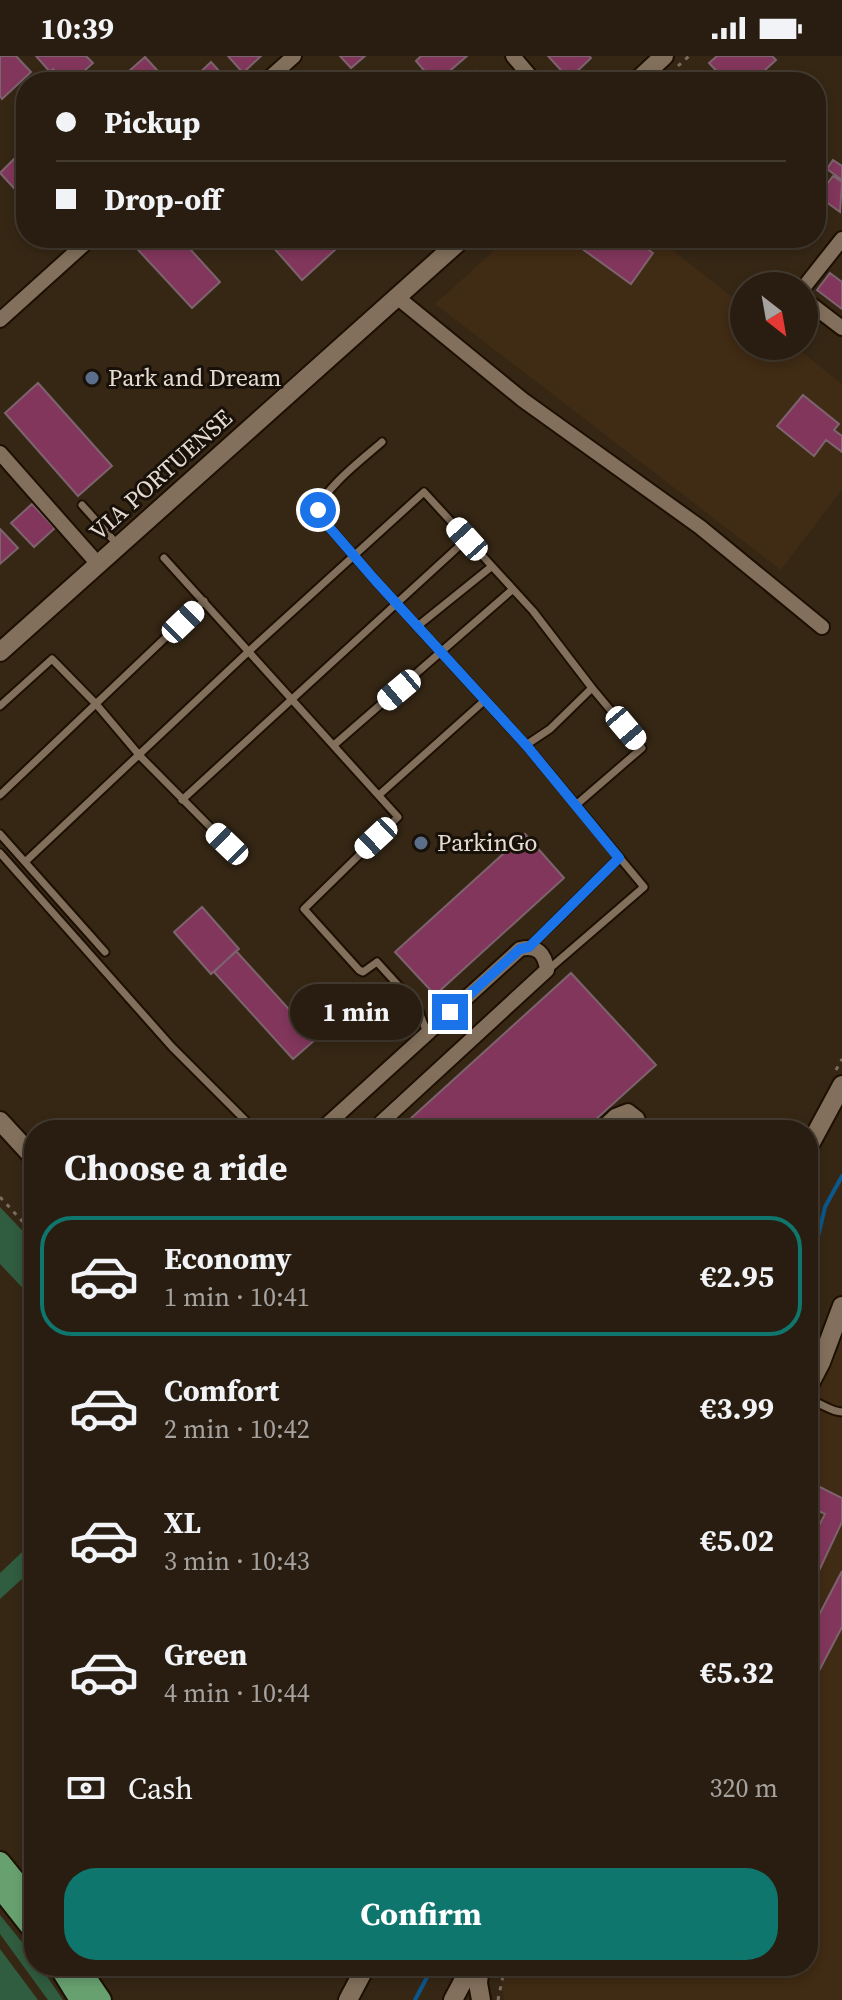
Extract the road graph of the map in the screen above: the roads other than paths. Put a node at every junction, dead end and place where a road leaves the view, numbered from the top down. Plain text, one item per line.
1 (294, 56) edge
2 (513, 56) edge
3 (664, 56) edge
4 (276, 72) edge
5 (527, 72) edge
6 (647, 72) edge
7 (842, 239) edge
8 (80, 248) edge
9 (452, 248) edge
10 (816, 272) edge
11 (397, 297) junction
12 (818, 310) edge
13 (0, 320) edge
14 (842, 328) edge
15 (382, 442) dead end
16 (0, 453) edge
17 (82, 505) dead end
18 (467, 539) junction
19 (119, 546) junction
20 (355, 554) junction
21 (164, 558) dead end
22 (98, 564) junction
23 (491, 567) junction
24 (512, 590) junction
25 (204, 601) junction
26 (397, 603) junction
27 (419, 625) junction
28 (822, 627) dead end
29 (0, 652) edge
30 (248, 652) junction
31 (441, 654) junction
32 (592, 688) junction
33 (291, 699) junction
34 (484, 701) junction
35 (96, 704) junction
36 (0, 706) edge
37 (334, 745) junction
38 (526, 745) junction
39 (140, 756) junction
40 (0, 795) edge
41 (379, 795) junction
42 (182, 800) junction
43 (576, 805) junction
44 (0, 834) edge
45 (227, 844) dead end
46 (0, 853) edge
47 (619, 858) junction
48 (25, 862) junction
49 (529, 947) junction
50 (105, 952) dead end
51 (547, 970) junction
52 (427, 1033) junction
53 (842, 1085) edge
54 (842, 1101) edge
55 (245, 1120) edge
56 (332, 1120) edge
57 (384, 1120) edge
58 (611, 1120) edge
59 (638, 1120) edge
60 (0, 1121) edge
61 (818, 1130) edge
62 (818, 1135) edge
63 (24, 1147) edge
64 (842, 1306) edge
65 (818, 1368) edge
66 (818, 1401) edge
67 (842, 1412) edge
68 (0, 1862) edge
69 (0, 1888) edge
70 (24, 1892) edge
71 (24, 1918) edge
72 (65, 1976) edge
73 (85, 1976) edge
74 (361, 1976) edge
75 (466, 1976) edge
76 (479, 1976) edge
77 (80, 2000) edge
78 (101, 2000) edge
79 (348, 2000) edge
80 (453, 2000) edge
81 (481, 2000) edge

1 - 4 street
2 - 5 street
3 - 6 street
7 - 10 street
8 - 13 street
9 - 11 street, VIA PORTUENSE
11 - 19 street, VIA PORTUENSE
11 - 28 street
12 - 14 street
15 - 20 lane
16 - 22 street
17 - 19 lane
18 - 20 lane
18 - 23 lane
18 - 26 lane
19 - 22 street, VIA PORTUENSE
20 - 26 lane
20 - 30 lane
21 - 25 lane
22 - 29 street, VIA PORTUENSE
23 - 24 lane
23 - 27 lane
24 - 31 lane
24 - 32 lane
25 - 30 lane
25 - 35 lane
26 - 27 lane
26 - 33 lane
27 - 31 lane
30 - 33 lane
30 - 39 lane
31 - 34 lane
31 - 37 lane
32 - 38 lane
32 - 43 lane
33 - 37 lane
33 - 42 lane
34 - 38 lane
34 - 41 lane
35 - 36 lane
35 - 39 lane
35 - 40 lane
37 - 41 lane
38 - 43 lane
39 - 42 lane
39 - 48 lane
41 - 52 lane
42 - 45 lane
43 - 47 lane
44 - 48 lane
46 - 55 lane
47 - 49 lane
47 - 51 lane
48 - 50 lane
49 - 51 street
49 - 52 street
51 - 57 street
52 - 56 street
53 - 61 street
54 - 62 street
58 - 59 street
60 - 63 street
64 - 65 street
66 - 67 lane
68 - 70 main road
69 - 71 main road
72 - 77 main road
73 - 78 main road
74 - 79 street
75 - 80 street
76 - 81 street

